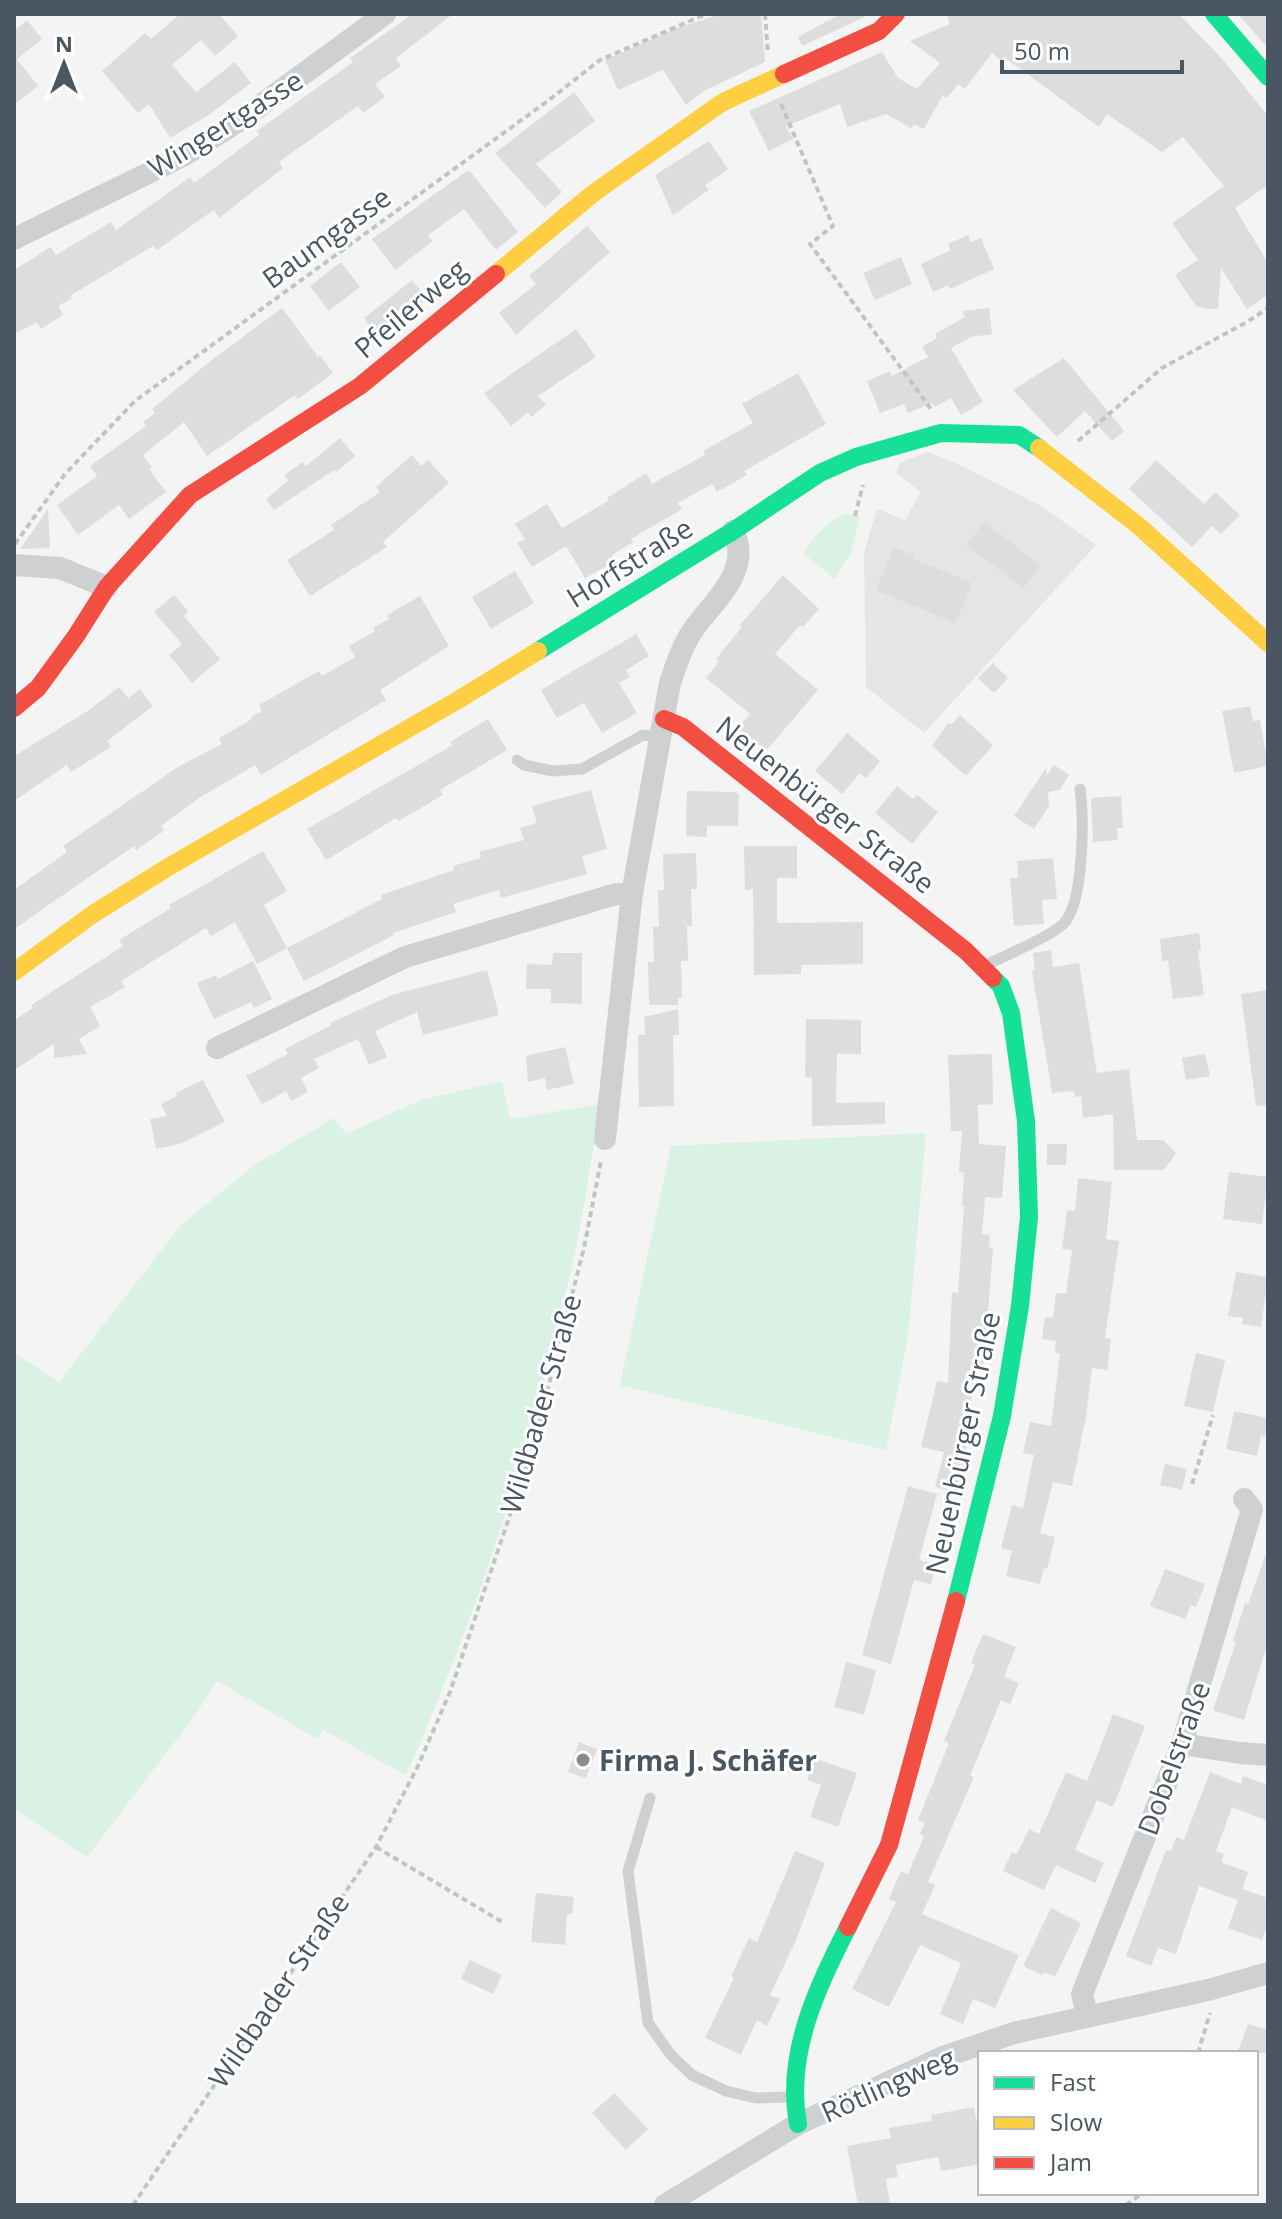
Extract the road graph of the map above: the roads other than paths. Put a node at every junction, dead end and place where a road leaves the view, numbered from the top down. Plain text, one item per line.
1 (385, 14) edge
2 (896, 14) edge
3 (1214, 14) edge
4 (1268, 77) edge
5 (14, 239) edge
6 (733, 531) junction
7 (14, 565) edge
8 (107, 587) junction
9 (1268, 643) edge
10 (14, 708) edge
11 (662, 728) junction
12 (517, 760) dead end
13 (1080, 789) dead end
14 (632, 894) junction
15 (983, 966) junction
16 (14, 972) edge
17 (217, 1048) dead end
18 (605, 1139) road end
19 (1244, 1499) dead end
20 (1182, 1744) junction
21 (1268, 1755) edge
22 (650, 1798) dead end
23 (1268, 1973) edge
24 (1087, 2015) junction
25 (793, 2097) junction
26 (798, 2124) junction
27 (665, 2205) edge

1 - 5 street, Wingertgasse
2 - 8 street, Pfeilerweg
3 - 4 street
6 - 9 street, Horfstraße
6 - 11 street
6 - 16 street, Horfstraße
7 - 8 street
8 - 10 street, Pfeilerweg
11 - 12 lane
11 - 14 street
11 - 15 street, Neuenbürger Straße
13 - 15 lane
14 - 17 street
14 - 18 street
15 - 25 street, Neuenbürger Straße
19 - 20 street, Dobelstraße
20 - 21 street
20 - 24 street, Dobelstraße
22 - 25 lane
23 - 24 street, Rötlingweg
24 - 26 street, Rötlingweg
25 - 26 street, Neuenbürger Straße
26 - 27 street, Rötlingweg

